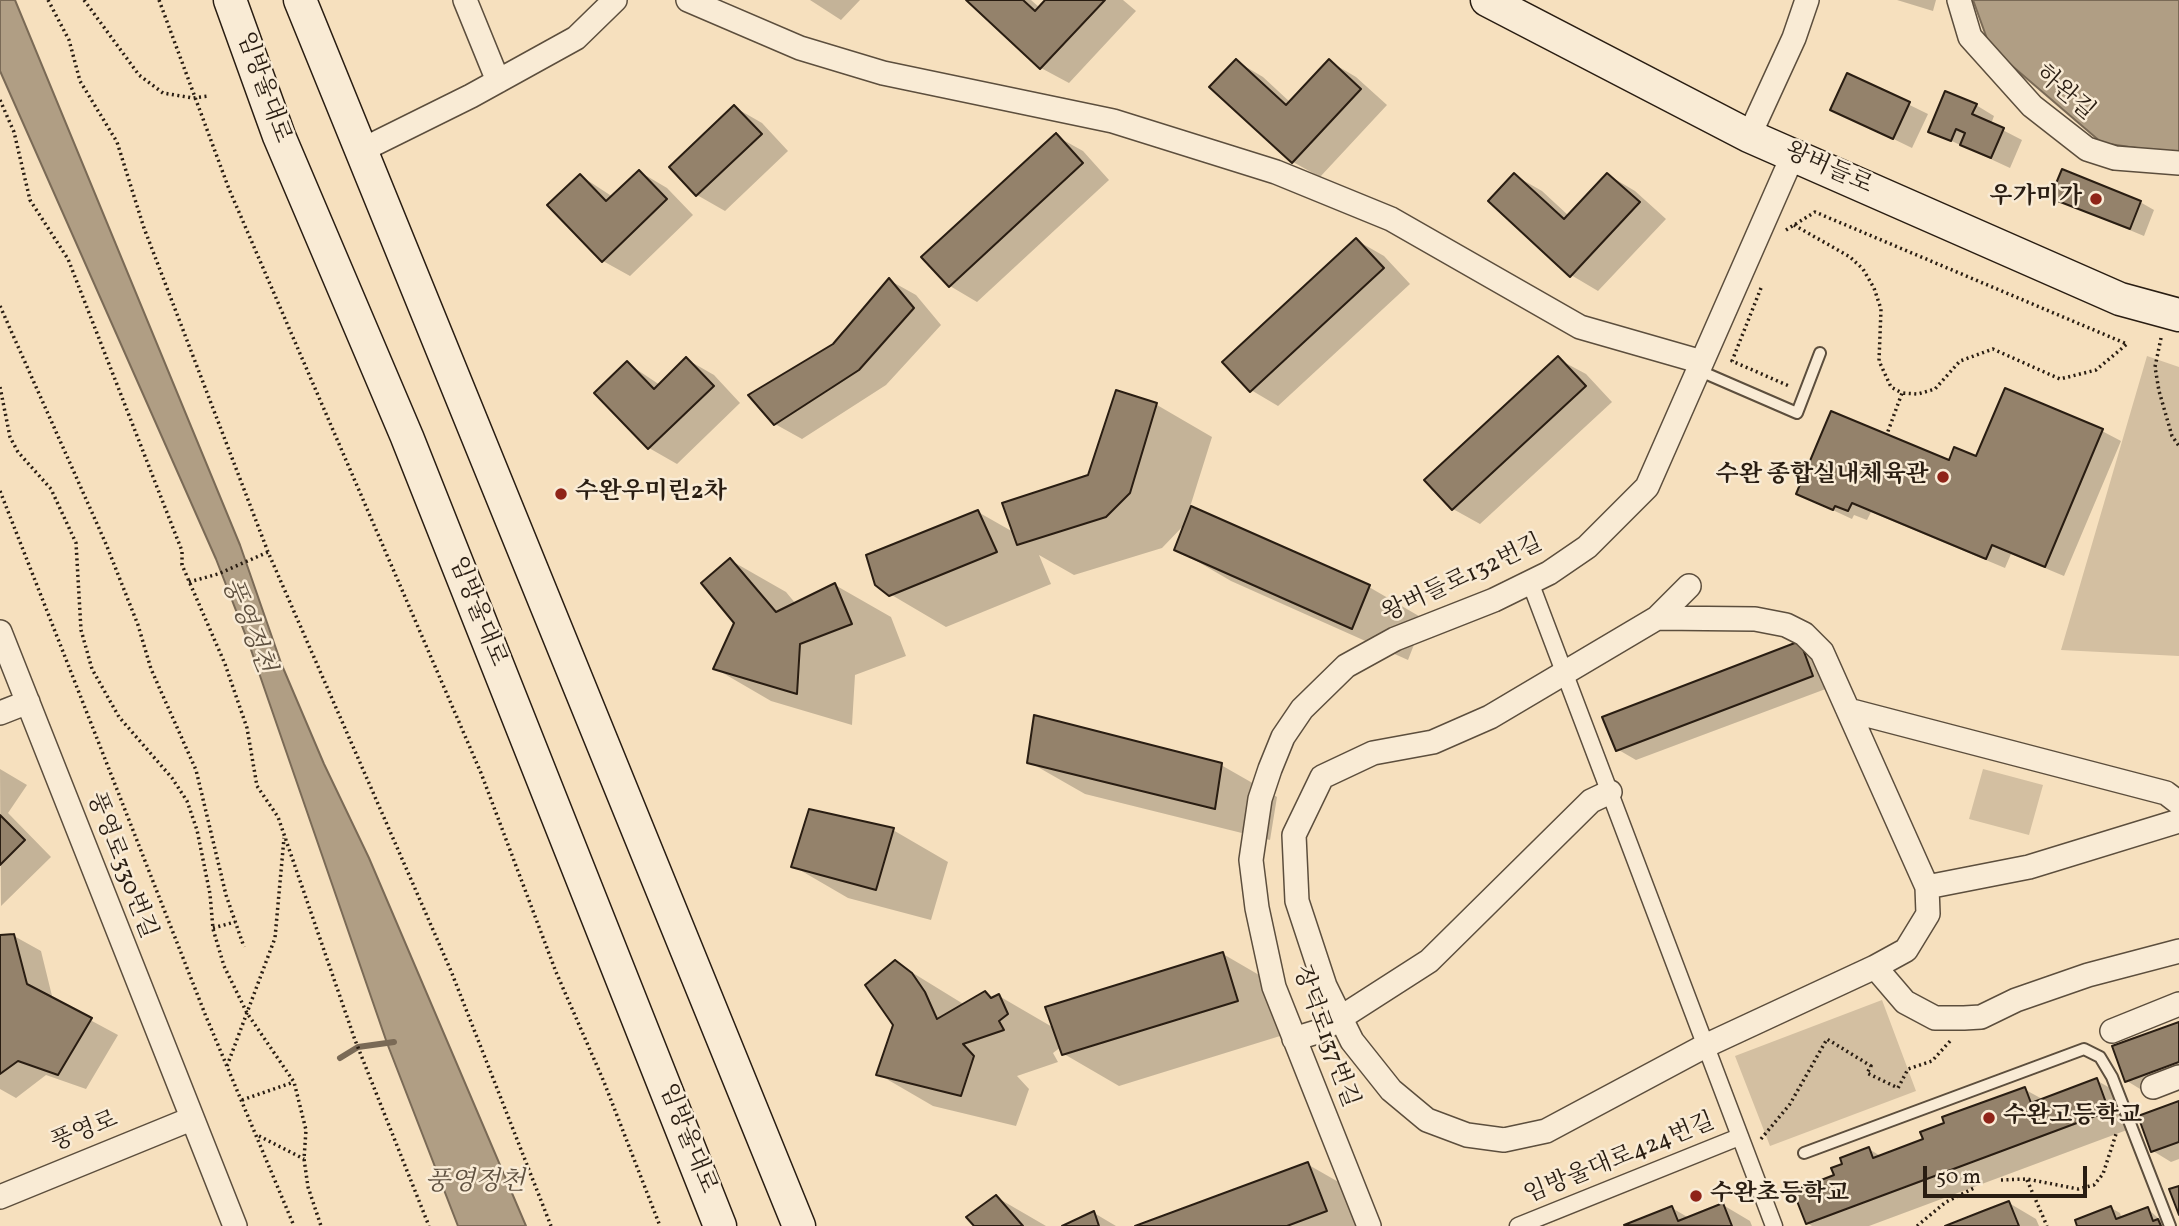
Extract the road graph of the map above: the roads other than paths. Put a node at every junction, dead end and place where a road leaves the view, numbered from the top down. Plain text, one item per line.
1 (230, 0) edge
2 (300, 0) edge
3 (465, 0) edge
4 (615, 0) edge
5 (688, 0) edge
6 (1487, 0) edge
7 (1807, 0) edge
8 (1959, 0) edge
9 (498, 81) junction
10 (1749, 136) junction
11 (362, 150) junction
12 (1793, 155) junction
13 (2179, 163) edge
14 (2179, 315) edge
15 (1820, 353) dead end
16 (1702, 362) junction
17 (1531, 582) junction
18 (1689, 586) dead end
19 (1657, 618) junction
20 (0, 632) edge
21 (1564, 672) junction
22 (28, 702) junction
23 (1848, 710) junction
24 (0, 713) edge
25 (1610, 792) junction
26 (2179, 803) edge
27 (2179, 821) edge
28 (1251, 860) joint
29 (1927, 887) junction
30 (2179, 951) edge
31 (1874, 967) junction
32 (2179, 1004) edge
33 (1341, 1019) junction
34 (2112, 1031) dead end
35 (1294, 1039) junction
36 (1705, 1046) junction
37 (2179, 1077) edge
38 (2153, 1087) dead end
39 (191, 1119) junction
40 (1741, 1142) junction
41 (1804, 1153) dead end
42 (0, 1197) edge
43 (235, 1226) edge
44 (720, 1226) edge
45 (799, 1226) edge
46 (1369, 1226) edge
47 (1518, 1226) edge
48 (1773, 1226) edge
49 (2170, 1226) edge

1 - 44 main road, 임방울대로
2 - 11 main road
3 - 9 street
4 - 9 street
5 - 16 street
6 - 10 main road, 왕버들로
7 - 10 street
8 - 13 street, 하완길
9 - 11 street
10 - 12 main road, 왕버들로
11 - 45 main road
12 - 14 main road, 왕버들로
12 - 16 street, 왕버들로132번길
15 - 16 lane
16 - 17 street, 왕버들로132번길
17 - 21 street
17 - 28 street, 왕버들로132번길
18 - 19 street
19 - 21 street
19 - 23 street
20 - 22 street, 풍영로330번길
21 - 25 street
21 - 33 street
22 - 24 street
22 - 39 street, 풍영로330번길
23 - 26 street
23 - 29 street
25 - 33 street
25 - 36 street
27 - 29 street
28 - 35 street, 장덕로137번길
29 - 31 street
30 - 31 street
31 - 36 street
32 - 34 street
33 - 35 street
33 - 36 street
35 - 46 street, 장덕로137번길
36 - 40 street
37 - 38 street
39 - 42 street, 풍영로
39 - 43 street, 풍영로330번길
40 - 47 street, 임방울대로424번길
40 - 48 street
41 - 49 lane

